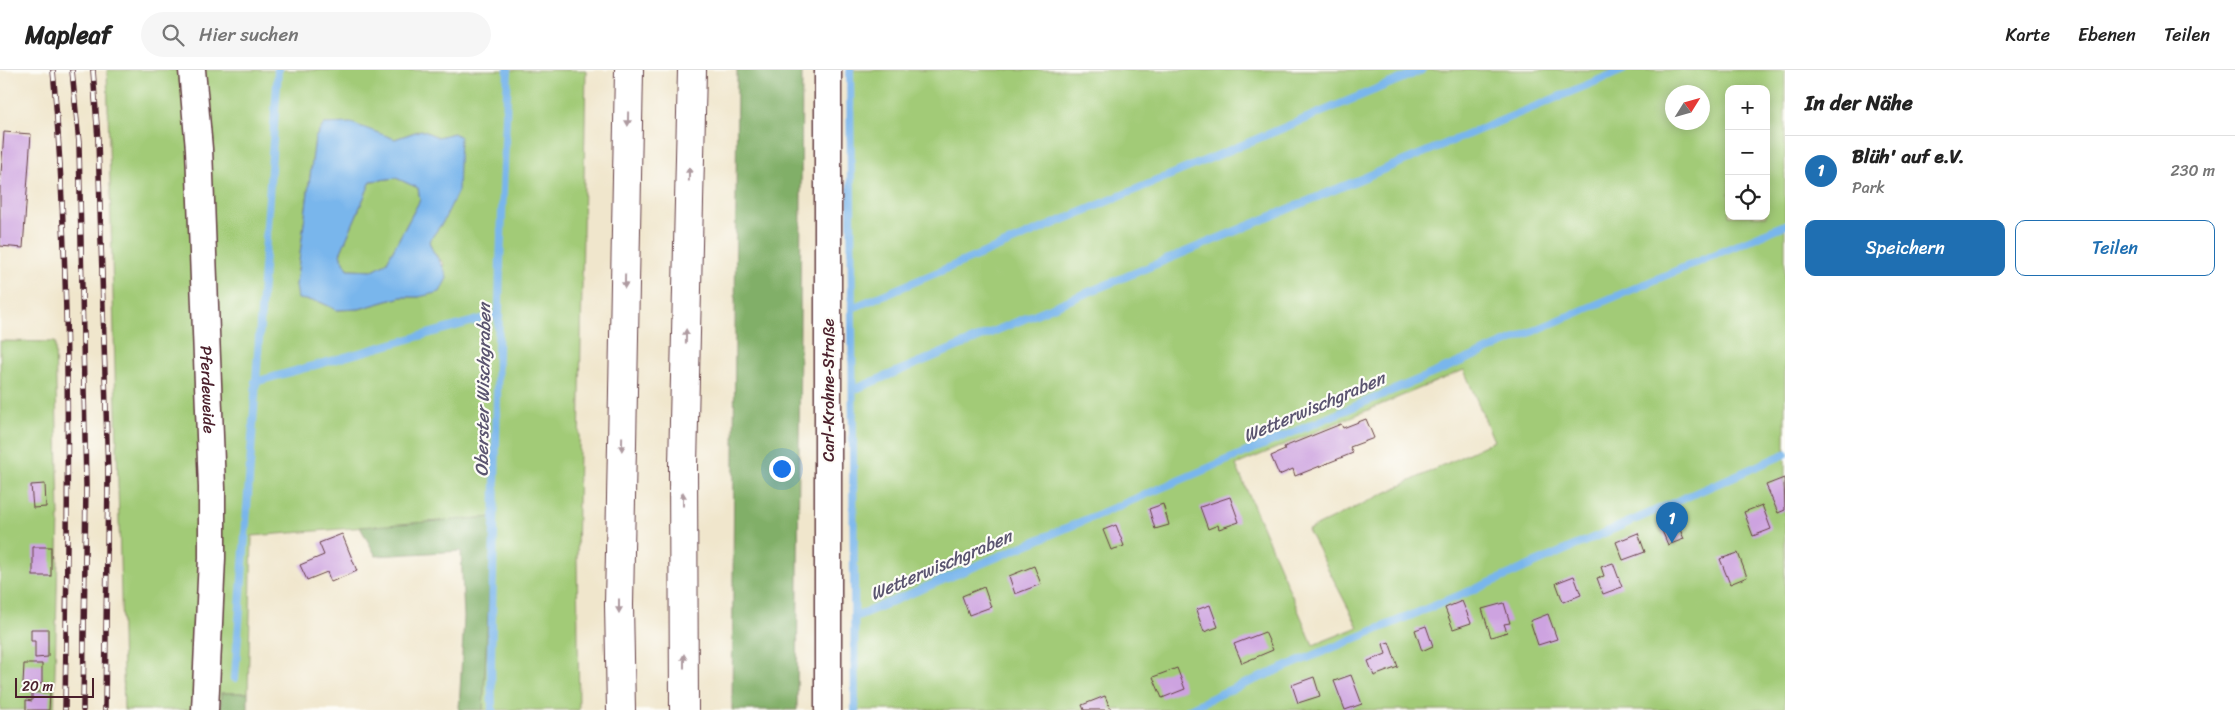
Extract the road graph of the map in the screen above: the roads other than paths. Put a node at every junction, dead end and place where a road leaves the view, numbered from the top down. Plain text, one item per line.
1 (192, 70) edge
2 (629, 70) edge
3 (692, 70) edge
4 (828, 70) edge
5 (205, 710) edge
6 (621, 710) edge
7 (684, 710) edge
8 (828, 710) edge

1 - 5 street, Pferdeweide
2 -> 6 highway
7 -> 3 highway
4 - 8 street, Carl-Krohne-Straße

